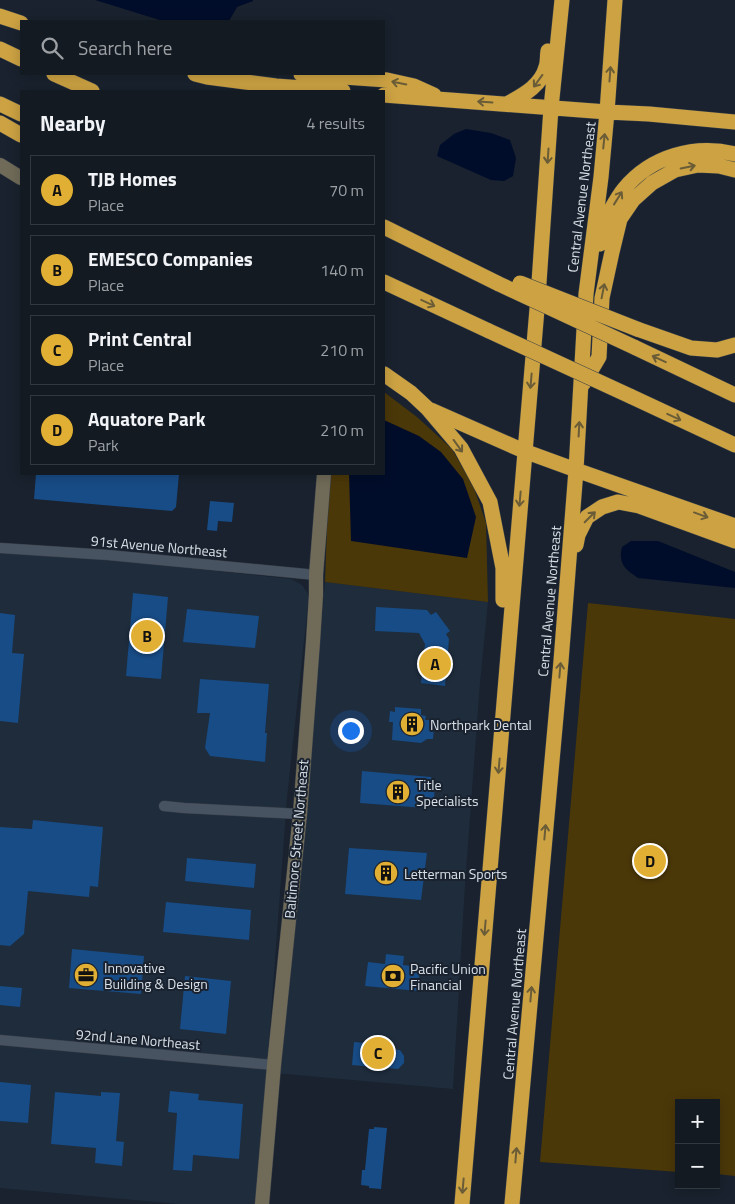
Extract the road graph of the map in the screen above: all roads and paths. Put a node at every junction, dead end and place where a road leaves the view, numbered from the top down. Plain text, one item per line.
1 (552, 0) edge
2 (562, 0) edge
3 (614, 0) edge
4 (0, 16) edge
5 (20, 23) edge
6 (0, 49) edge
7 (20, 59) edge
8 (56, 75) edge
9 (199, 75) edge
10 (315, 75) edge
11 (90, 90) edge
12 (330, 90) edge
13 (385, 94) edge
14 (444, 99) junction
15 (0, 104) edge
16 (507, 104) junction
17 (551, 108) junction
18 (607, 112) junction
19 (20, 114) edge
20 (735, 122) edge
21 (0, 123) edge
22 (20, 134) edge
23 (735, 154) edge
24 (0, 165) edge
25 (735, 170) edge
26 (20, 177) edge
27 (385, 228) edge
28 (501, 280) junction
29 (385, 282) edge
30 (586, 294) junction
31 (735, 345) edge
32 (385, 375) edge
33 (581, 387) junction
34 (735, 395) edge
35 (427, 408) junction
36 (735, 445) edge
37 (524, 451) junction
38 (576, 470) junction
39 (324, 475) edge
40 (735, 526) edge
41 (735, 541) edge
42 (0, 548) edge
43 (316, 576) junction
44 (566, 595) junction
45 (502, 731) junction
46 (164, 806) dead end
47 (300, 814) junction
48 (0, 1040) edge
49 (274, 1065) junction
50 (262, 1204) edge
51 (462, 1204) edge
52 (512, 1204) edge

1 -> 16 highway
2 - 17 highway
18 -> 3 highway, Central Avenue Northeast
4 - 5 highway
6 - 7 highway
8 - 11 highway
9 - 12 highway
14 -> 10 highway
13 - 14 highway
16 -> 14 highway
15 - 19 highway
16 - 17 highway
17 - 18 highway
17 -> 37 highway
18 - 20 highway
30 -> 18 highway, Central Avenue Northeast
21 - 22 highway
30 -> 23 highway
24 - 26 street
33 -> 25 highway
27 - 28 highway
28 - 31 highway, bridge
34 -> 28 highway, bridge
29 -> 36 highway, bridge
30 - 33 highway, Central Avenue Northeast
32 - 35 highway
38 -> 33 highway, Central Avenue Northeast
35 - 37 highway
35 -> 45 highway
37 - 38 highway
37 -> 45 highway
38 -> 40 highway
38 - 44 highway, Central Avenue Northeast
39 - 43 street, Baltimore Street Northeast
44 -> 41 highway
42 - 43 street, 91st Avenue Northeast
43 - 47 street, Baltimore Street Northeast
52 -> 44 highway, Central Avenue Northeast
45 -> 51 highway
46 - 47 street
47 - 49 street, Baltimore Street Northeast
48 - 49 street, 92nd Lane Northeast
49 - 50 street, Baltimore Street Northeast

